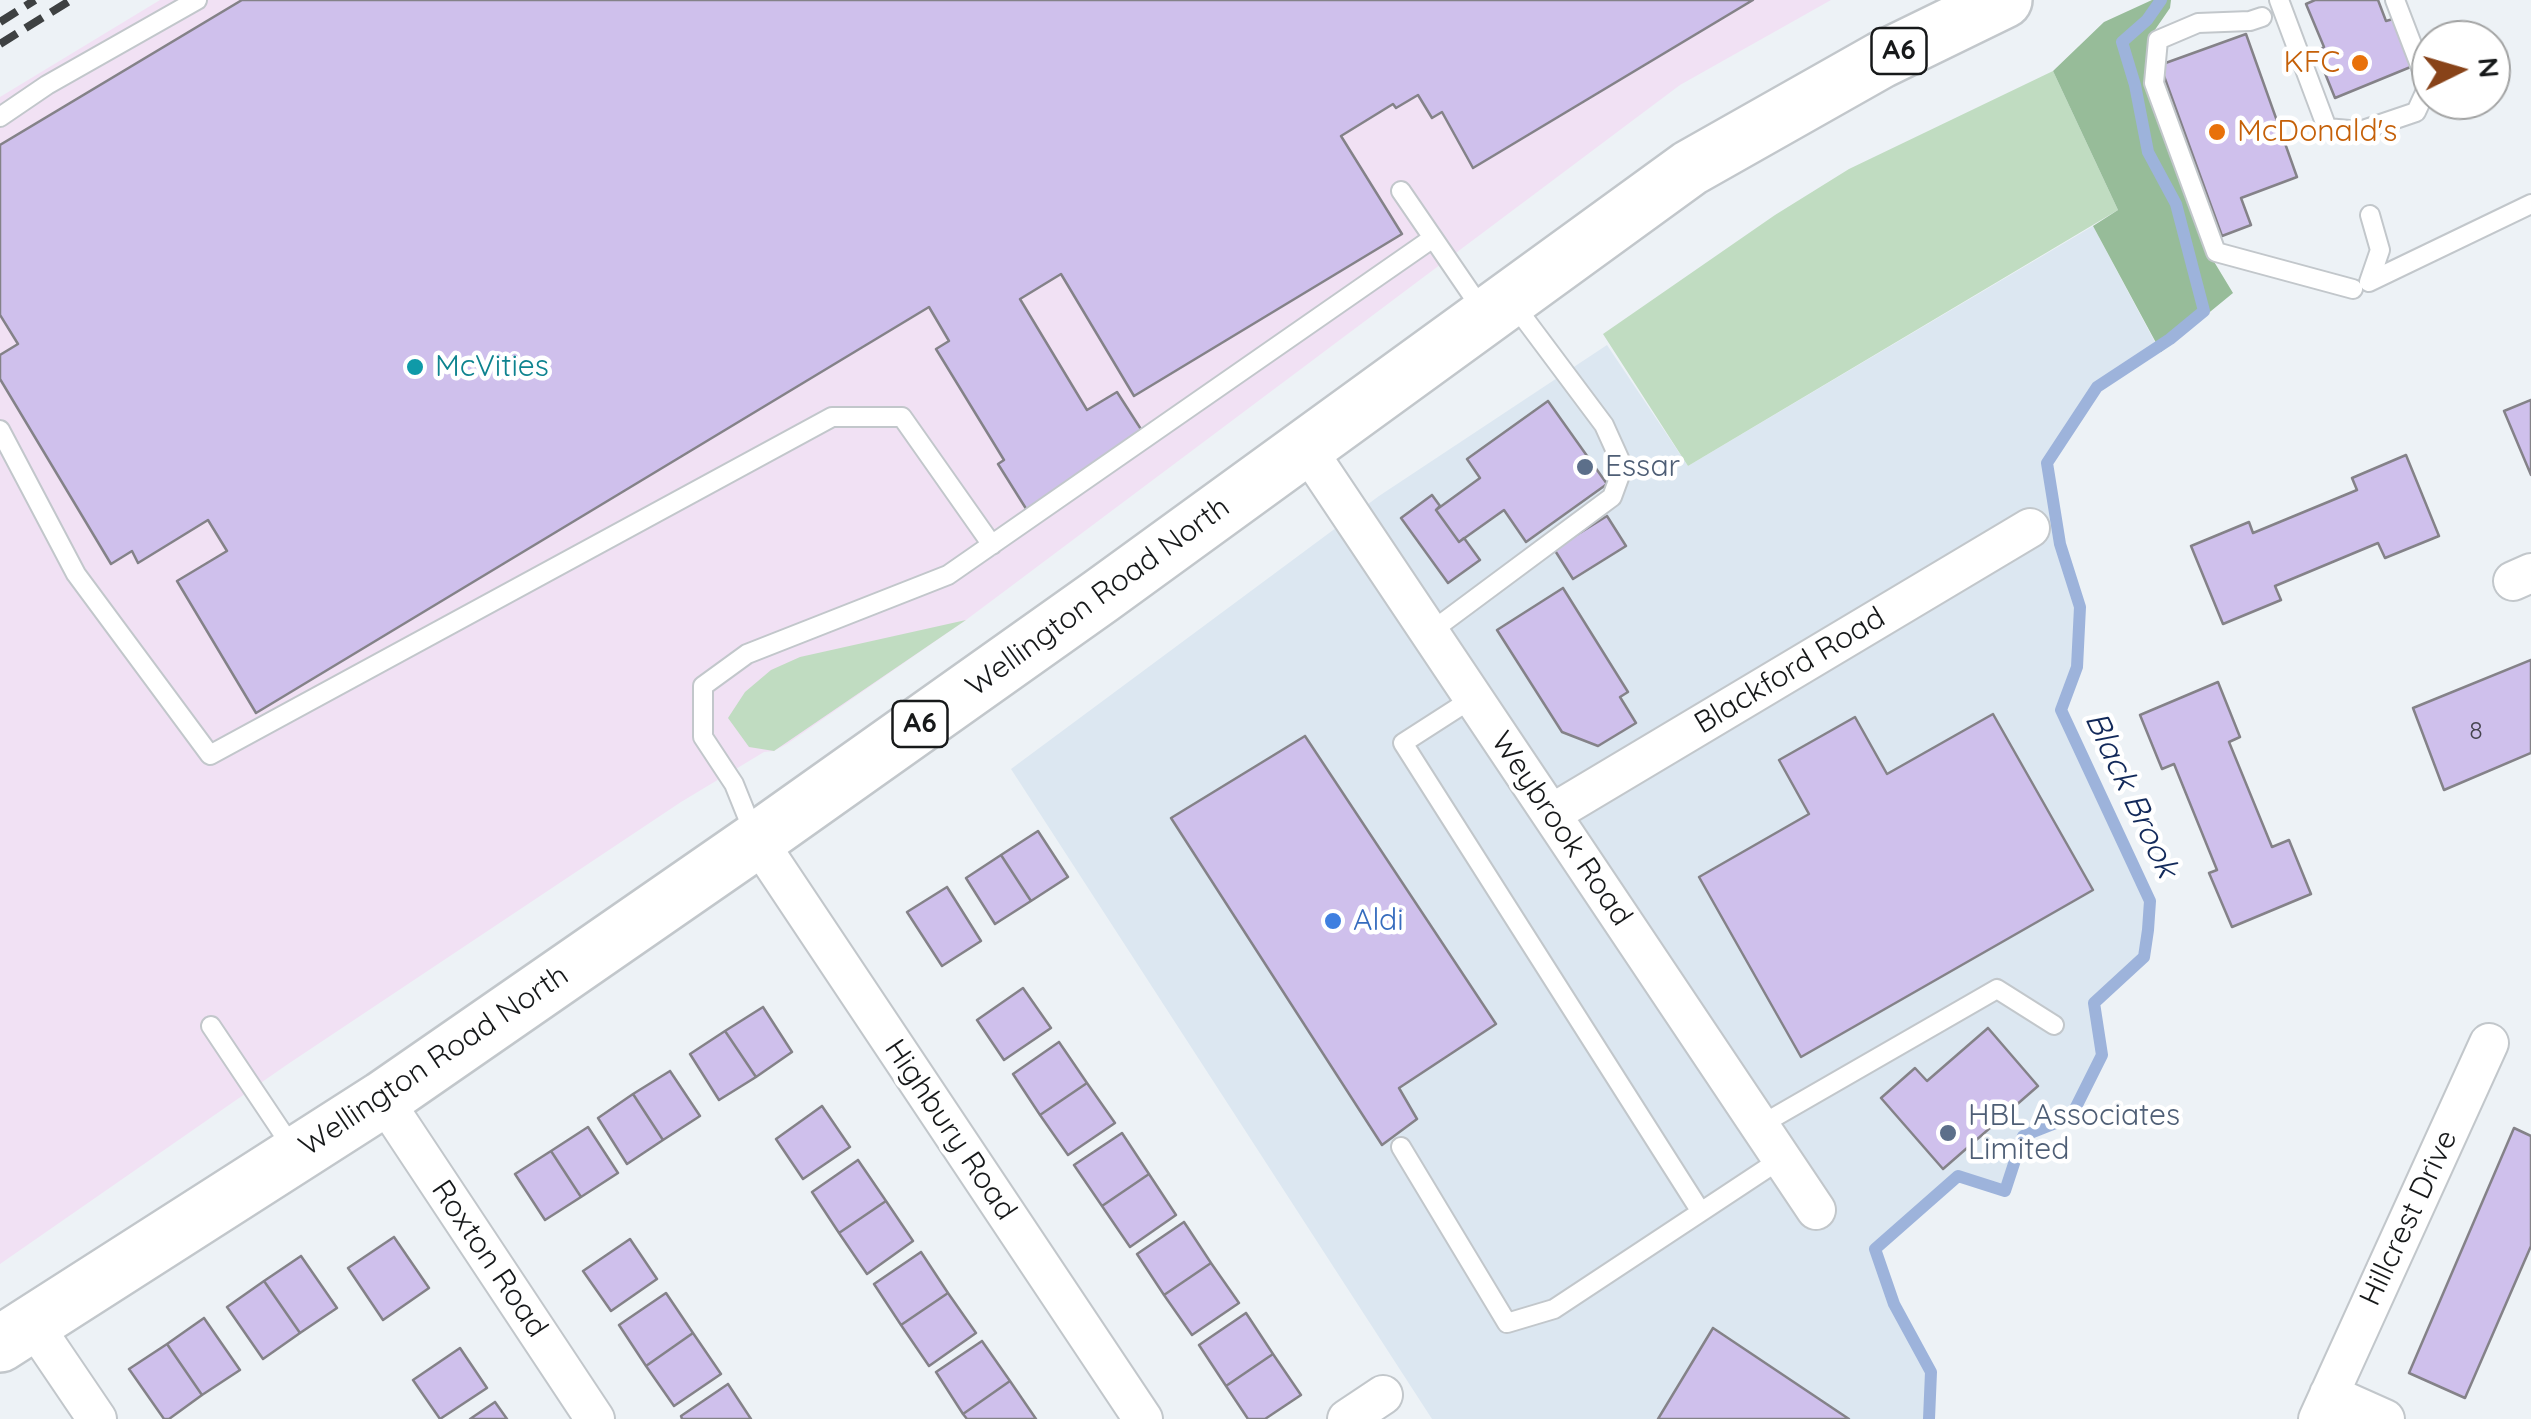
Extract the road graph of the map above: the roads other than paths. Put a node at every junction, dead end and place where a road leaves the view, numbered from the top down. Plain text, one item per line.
1 (197, 0) edge
2 (2004, 0) edge
3 (2279, 0) edge
4 (2395, 0) edge
5 (2262, 17) dead end
6 (0, 117) edge
7 (1402, 191) dead end
8 (2531, 204) edge
9 (2370, 215) dead end
10 (1433, 238) junction
11 (2353, 290) dead end
12 (1499, 308) junction
13 (0, 430) edge
14 (1306, 448) junction
15 (2030, 528) dead end
16 (992, 545) junction
17 (1429, 632) junction
18 (1473, 698) junction
19 (1551, 814) junction
20 (757, 840) junction
21 (2054, 1025) dead end
22 (211, 1026) dead end
23 (2489, 1043) dead end
24 (383, 1099) junction
25 (1759, 1126) junction
26 (1401, 1147) dead end
27 (297, 1154) junction
28 (1781, 1159) junction
29 (1816, 1210) dead end
30 (1702, 1212) junction
31 (16, 1333) edge
32 (1383, 1396) dead end
33 (2324, 1407) edge
34 (97, 1419) edge
35 (595, 1419) edge
36 (1144, 1419) edge
37 (1347, 1419) edge
38 (2385, 1419) edge

1 - 6 lane
2 - 12 highway, Wellington Road North / A6
3 - 4 lane
5 - 11 lane
7 - 10 lane
8 - 9 lane
10 - 12 lane
10 - 16 lane
12 - 14 highway, Wellington Road North / A6
12 - 17 lane
13 - 16 lane
14 - 17 street, Weybrook Road
14 - 20 highway, Wellington Road North / A6
15 - 19 street, Blackford Road
16 - 20 lane
17 - 18 street, Weybrook Road
18 - 19 street, Weybrook Road
18 - 30 lane
19 - 25 street, Weybrook Road
20 - 24 highway, Wellington Road North / A6
20 - 36 street, Highbury Road
21 - 25 lane
22 - 27 lane
23 - 33 street, Hillcrest Drive
24 - 27 highway, Wellington Road North / A6
24 - 35 street, Roxton Road
25 - 28 street, Weybrook Road
26 - 30 lane
27 - 31 highway, Wellington Road North / A6
28 - 29 street, Weybrook Road
28 - 30 lane
31 - 34 street
32 - 37 street
33 - 38 street, Hillcrest Drive

